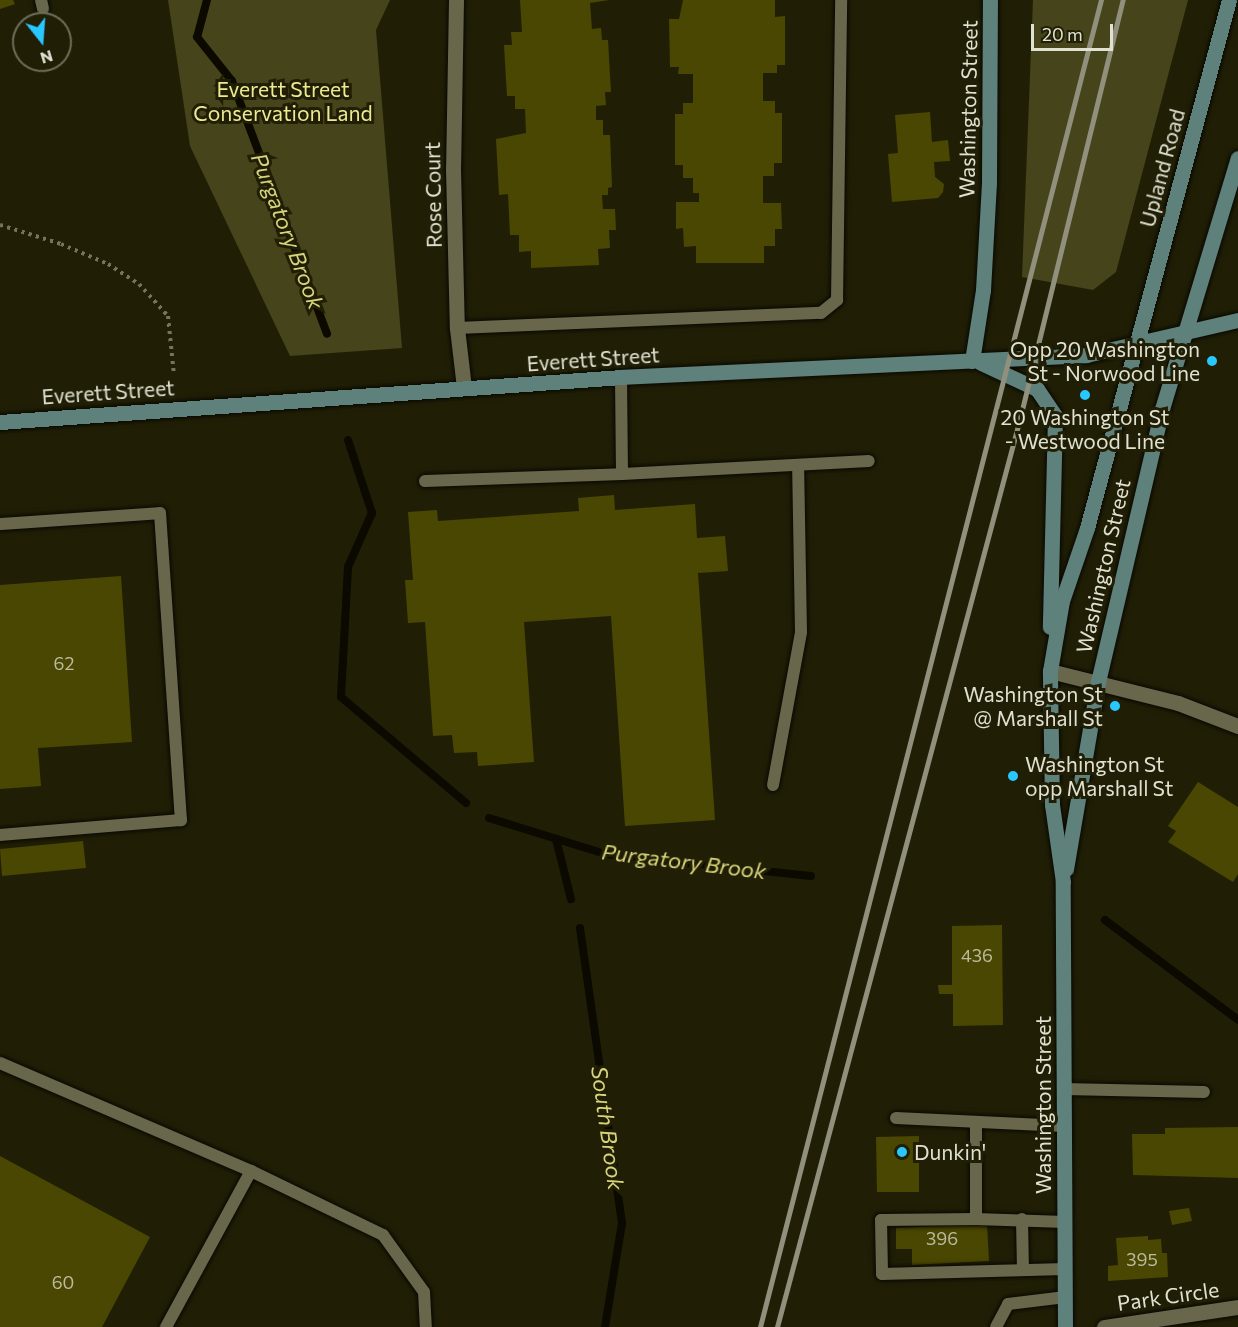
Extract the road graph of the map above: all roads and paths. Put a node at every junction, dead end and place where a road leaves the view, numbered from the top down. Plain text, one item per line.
1 (456, 0) edge
2 (841, 0) edge
3 (990, 0) edge
4 (1228, 0) edge
5 (1238, 158) edge
6 (0, 225) edge
7 (1238, 320) edge
8 (457, 328) junction
9 (1187, 334) junction
10 (1135, 346) junction
11 (972, 360) junction
12 (174, 375) dead end
13 (621, 377) junction
14 (464, 388) junction
15 (0, 422) edge
16 (869, 461) dead end
17 (798, 465) junction
18 (622, 474) junction
19 (425, 481) dead end
20 (0, 524) edge
21 (1050, 671) junction
22 (1098, 682) junction
23 (1238, 726) edge
24 (773, 785) dead end
25 (0, 835) edge
26 (1063, 882) junction
27 (0, 1063) edge
28 (1064, 1089) junction
29 (1204, 1092) dead end
30 (896, 1118) dead end
31 (976, 1124) junction
32 (1064, 1126) junction
33 (251, 1171) junction
34 (976, 1219) junction
35 (1022, 1219) junction
36 (1065, 1222) junction
37 (1065, 1269) junction
38 (1023, 1270) junction
39 (1065, 1297) junction
40 (1238, 1307) edge
41 (166, 1327) edge
42 (426, 1327) edge
43 (996, 1327) edge
44 (1065, 1327) edge
45 (1104, 1327) edge

1 - 8 street, Rose Court
2 - 8 lane
3 - 11 main road, Washington Street
4 - 10 main road, Upland Road
5 - 9 main road
6 - 12 path
7 - 9 main road, Everett Street
8 - 14 street, Rose Court
9 - 10 main road, Everett Street
9 - 22 main road, Washington Street
10 - 11 main road, Everett Street
10 - 21 main road, Washington Street
11 - 13 main road, Everett Street
11 - 21 main road
13 - 14 main road, Everett Street
13 - 18 lane
14 - 15 main road, Everett Street
16 - 17 lane
17 - 18 lane
17 - 24 lane
18 - 19 lane
20 - 25 lane
21 - 22 street
21 - 26 main road, Washington Street
22 - 23 street
22 - 26 main road, Washington Street
26 - 28 main road, Washington Street
27 - 33 lane
28 - 29 lane
28 - 32 main road, Washington Street
30 - 31 lane
31 - 32 lane
31 - 34 lane
32 - 36 main road, Washington Street
33 - 41 lane
33 - 42 lane
34 - 35 lane
34 - 38 lane
35 - 36 lane
35 - 38 lane
36 - 37 main road, Washington Street
37 - 38 lane
37 - 39 main road, Washington Street
39 - 43 lane
39 - 44 main road, Washington Street
40 - 45 street, Park Circle

